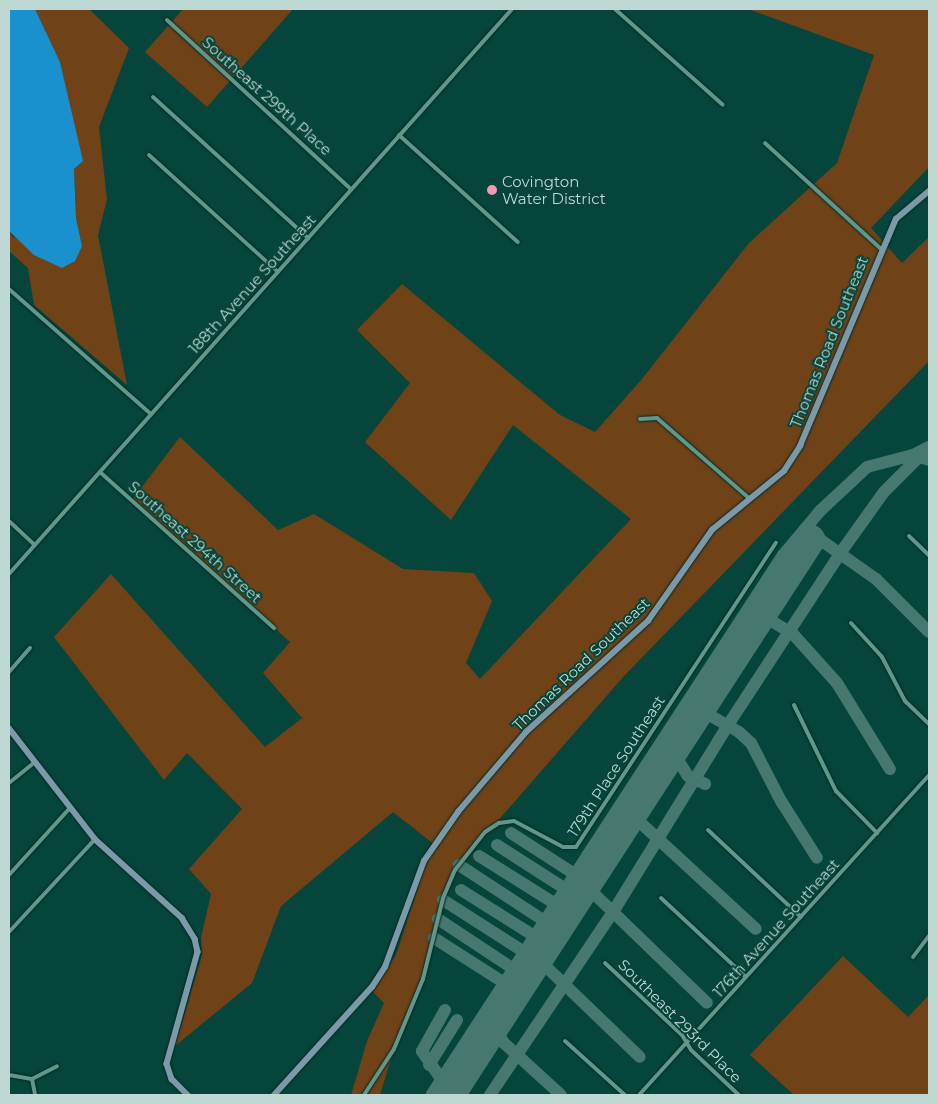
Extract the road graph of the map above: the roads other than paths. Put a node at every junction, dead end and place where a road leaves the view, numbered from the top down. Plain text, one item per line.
1 (512, 9) edge
2 (615, 9) edge
3 (167, 20) dead end
4 (153, 97) dead end
5 (723, 105) dead end
6 (399, 134) junction
7 (765, 143) dead end
8 (150, 154) dead end
9 (351, 189) junction
10 (929, 191) edge
11 (308, 238) junction
12 (518, 242) dead end
13 (881, 249) junction
14 (278, 272) junction
15 (9, 289) edge
16 (151, 414) junction
17 (640, 419) dead end
18 (100, 472) junction
19 (750, 500) junction
20 (9, 521) edge
21 (909, 536) dead end
22 (776, 543) dead end
23 (35, 545) junction
24 (929, 555) edge
25 (9, 574) edge
26 (851, 622) dead end
27 (274, 628) dead end
28 (30, 648) dead end
29 (9, 672) edge
30 (794, 705) dead end
31 (929, 724) edge
32 (10, 732) edge
33 (35, 762) junction
34 (929, 775) edge
35 (9, 783) edge
36 (70, 808) junction
37 (708, 830) dead end
38 (877, 833) junction
39 (95, 839) junction
40 (9, 875) edge
41 (661, 898) dead end
42 (800, 917) junction
43 (9, 932) edge
44 (929, 936) edge
45 (913, 957) dead end
46 (605, 963) dead end
47 (746, 977) junction
48 (564, 1041) dead end
49 (687, 1043) junction
50 (57, 1066) dead end
51 (9, 1075) edge
52 (32, 1079) junction
53 (35, 1095) edge
54 (188, 1095) edge
55 (274, 1095) edge
56 (364, 1095) edge
57 (625, 1095) edge
58 (640, 1095) edge
59 (739, 1095) edge

1 - 6 street, 188th Avenue Southeast
2 - 5 street
3 - 9 street, Southeast 299th Place
4 - 11 street
6 - 9 street, 188th Avenue Southeast
6 - 12 street
7 - 13 street
8 - 14 street
9 - 11 street, 188th Avenue Southeast
10 - 13 street, Thomas Road Southeast
11 - 14 street, 188th Avenue Southeast
13 - 19 street, Thomas Road Southeast
14 - 16 street, 188th Avenue Southeast
15 - 16 street
16 - 18 street, 188th Avenue Southeast
17 - 19 street
18 - 23 street, 188th Avenue Southeast
18 - 27 street, Southeast 294th Street
19 - 55 street, Thomas Road Southeast
20 - 23 street
21 - 24 street
22 - 56 street, 179th Place Southeast
23 - 25 street, 188th Avenue Southeast
26 - 31 street
28 - 29 street
30 - 38 street
32 - 33 street
33 - 35 street
33 - 36 street
34 - 38 street, 176th Avenue Southeast
36 - 39 street
36 - 40 street
37 - 42 street
38 - 42 street, 176th Avenue Southeast
39 - 43 street
39 - 54 street
41 - 47 street
42 - 47 street, 176th Avenue Southeast
44 - 45 street
46 - 49 street, Southeast 293rd Place
47 - 49 street, 176th Avenue Southeast
48 - 57 street
49 - 58 street, 176th Avenue Southeast
49 - 59 street, Southeast 293rd Place
50 - 52 street
51 - 52 street
52 - 53 street

